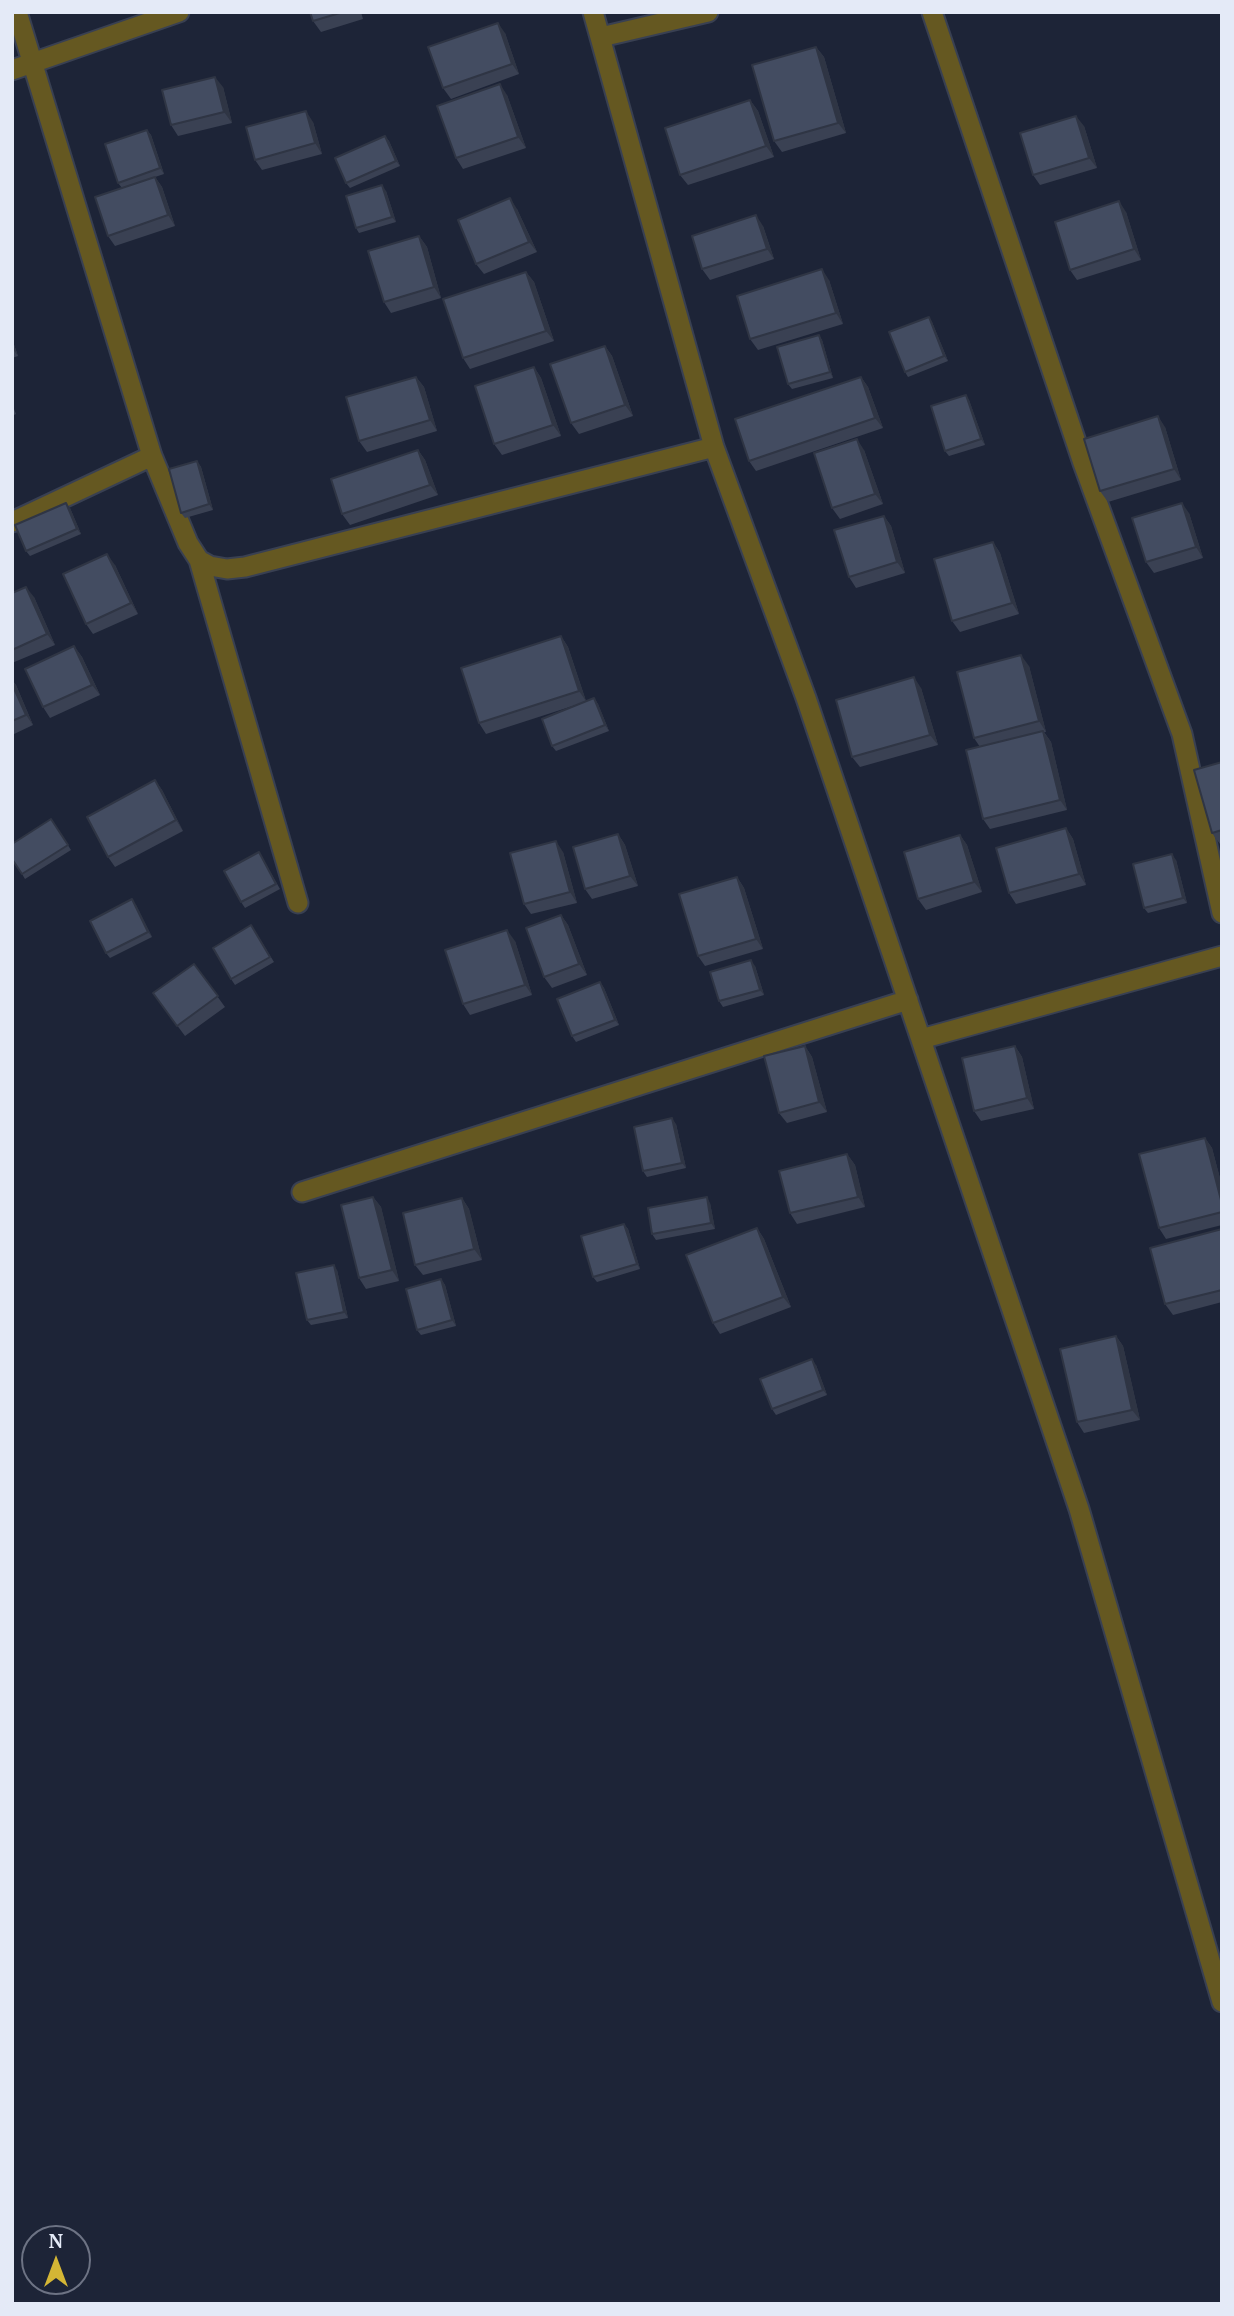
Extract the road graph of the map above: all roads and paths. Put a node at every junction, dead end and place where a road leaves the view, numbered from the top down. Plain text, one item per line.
1 (17, 12) edge
2 (179, 12) edge
3 (593, 12) edge
4 (708, 12) edge
5 (932, 12) edge
6 (600, 37) junction
7 (33, 65) junction
8 (12, 70) edge
9 (714, 447) junction
10 (152, 456) junction
11 (12, 522) edge
12 (199, 560) junction
13 (298, 903) dead end
14 (1222, 913) edge
15 (1222, 956) edge
16 (908, 1000) junction
17 (921, 1039) junction
18 (302, 1192) dead end
19 (1222, 2003) edge

1 - 7 street
2 - 7 street
3 - 6 street
4 - 6 street
5 - 14 street
6 - 9 street
7 - 8 street
7 - 10 street
9 - 12 street
9 - 16 street
10 - 11 street
10 - 12 street
12 - 13 street
15 - 17 street
16 - 17 street
16 - 18 street
17 - 19 street

